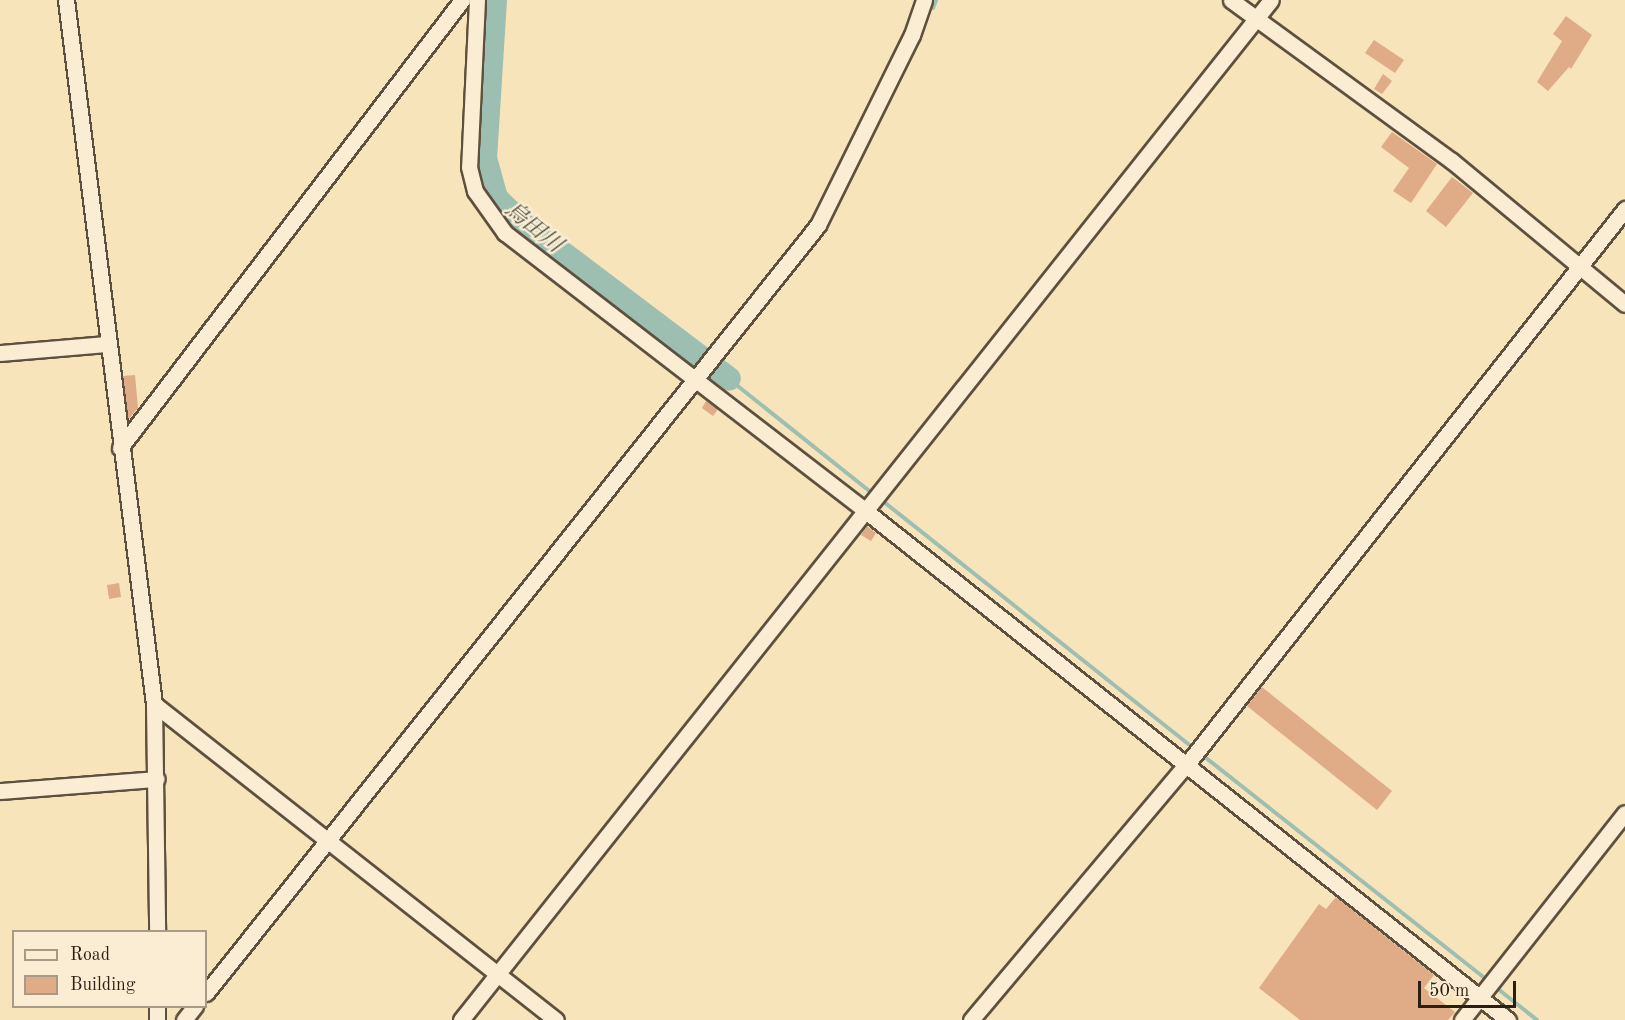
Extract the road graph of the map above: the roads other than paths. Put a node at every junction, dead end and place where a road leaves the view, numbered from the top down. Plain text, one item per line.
1 (66, 0) edge
2 (462, 0) edge
3 (477, 0) edge
4 (924, 0) edge
5 (1231, 0) edge
6 (1271, 0) edge
7 (1256, 19) junction
8 (1625, 209) edge
9 (1580, 267) junction
10 (1625, 304) edge
11 (108, 344) junction
12 (0, 353) edge
13 (699, 376) junction
14 (120, 448) junction
15 (869, 509) junction
16 (154, 704) junction
17 (1189, 762) junction
18 (157, 779) junction
19 (0, 791) edge
20 (1625, 813) edge
21 (328, 839) junction
22 (157, 930) edge
23 (498, 974) junction
24 (207, 992) edge
25 (1483, 993) junction
26 (193, 1008) edge
27 (184, 1020) edge
28 (461, 1020) edge
29 (556, 1020) edge
30 (971, 1020) edge
31 (1462, 1020) edge
32 (1508, 1020) edge

1 - 11 street
2 - 14 street
3 - 13 street
4 - 13 street
5 - 7 street
6 - 7 street
7 - 9 street
7 - 15 street
8 - 9 street
9 - 10 street
9 - 17 street
11 - 12 street
11 - 14 street
13 - 15 street
13 - 21 street
14 - 16 street
15 - 17 street
15 - 23 street
16 - 18 street
16 - 21 street
17 - 25 street
17 - 30 street
18 - 19 street
18 - 22 street
20 - 25 street
21 - 23 street
21 - 24 street
23 - 28 street
23 - 29 street
25 - 31 street
25 - 32 street
26 - 27 street

